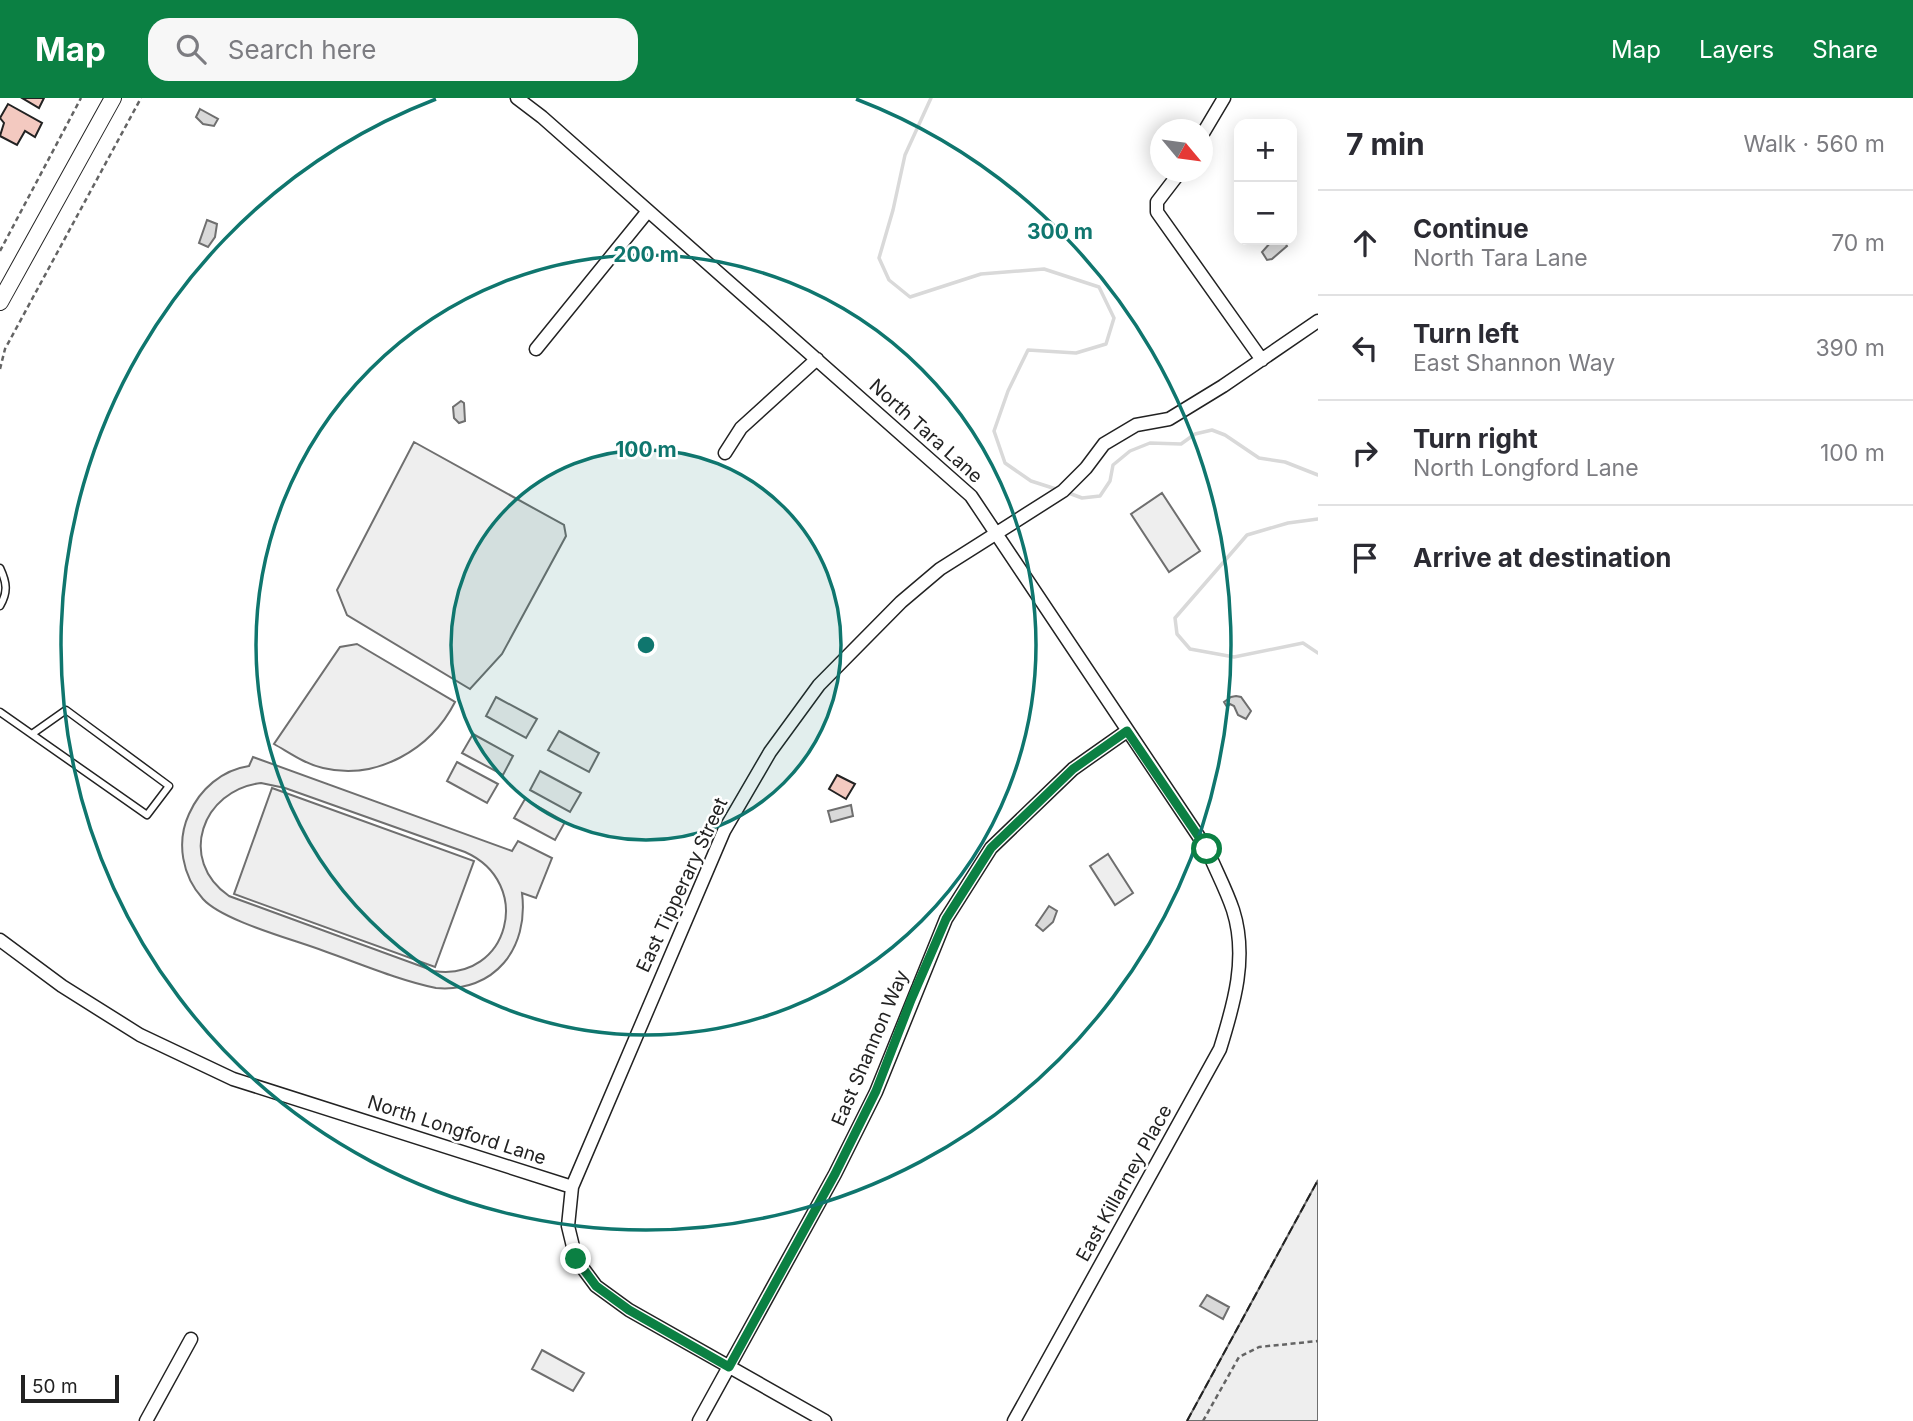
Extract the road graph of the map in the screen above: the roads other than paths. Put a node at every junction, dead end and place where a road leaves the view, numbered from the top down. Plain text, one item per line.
1 (113, 98) edge
2 (517, 98) edge
3 (1223, 98) edge
4 (1211, 119) edge
5 (1172, 182) edge
6 (648, 211) junction
7 (0, 302) edge
8 (1318, 321) edge
9 (536, 349) dead end
10 (817, 359) junction
11 (1262, 360) junction
12 (725, 453) dead end
13 (996, 533) junction
14 (0, 568) edge
15 (0, 606) edge
16 (0, 712) edge
17 (1127, 731) junction
18 (32, 734) junction
19 (0, 940) edge
20 (1240, 954) joint
21 (572, 1187) junction
22 (191, 1339) dead end
23 (729, 1367) junction
24 (146, 1421) edge
25 (699, 1421) edge
26 (825, 1421) edge
27 (1014, 1421) edge

1 - 7 main road
2 - 6 street, North Tara Lane
3 - 4 street
5 - 11 street
6 - 9 street
6 - 10 street, North Tara Lane
8 - 11 street, East Tipperary Street
10 - 12 street
10 - 13 street, North Tara Lane
11 - 13 street, East Tipperary Street
13 - 17 street, North Tara Lane
13 - 21 street, East Tipperary Street
14 - 15 lane
16 - 18 lane
17 - 20 street, North Tara Lane
17 - 23 street, East Shannon Way
18 - 18 lane
19 - 21 street, North Longford Lane
20 - 27 street, East Killarney Place
21 - 23 street
22 - 24 street
23 - 25 street, East Shannon Way
23 - 26 street

